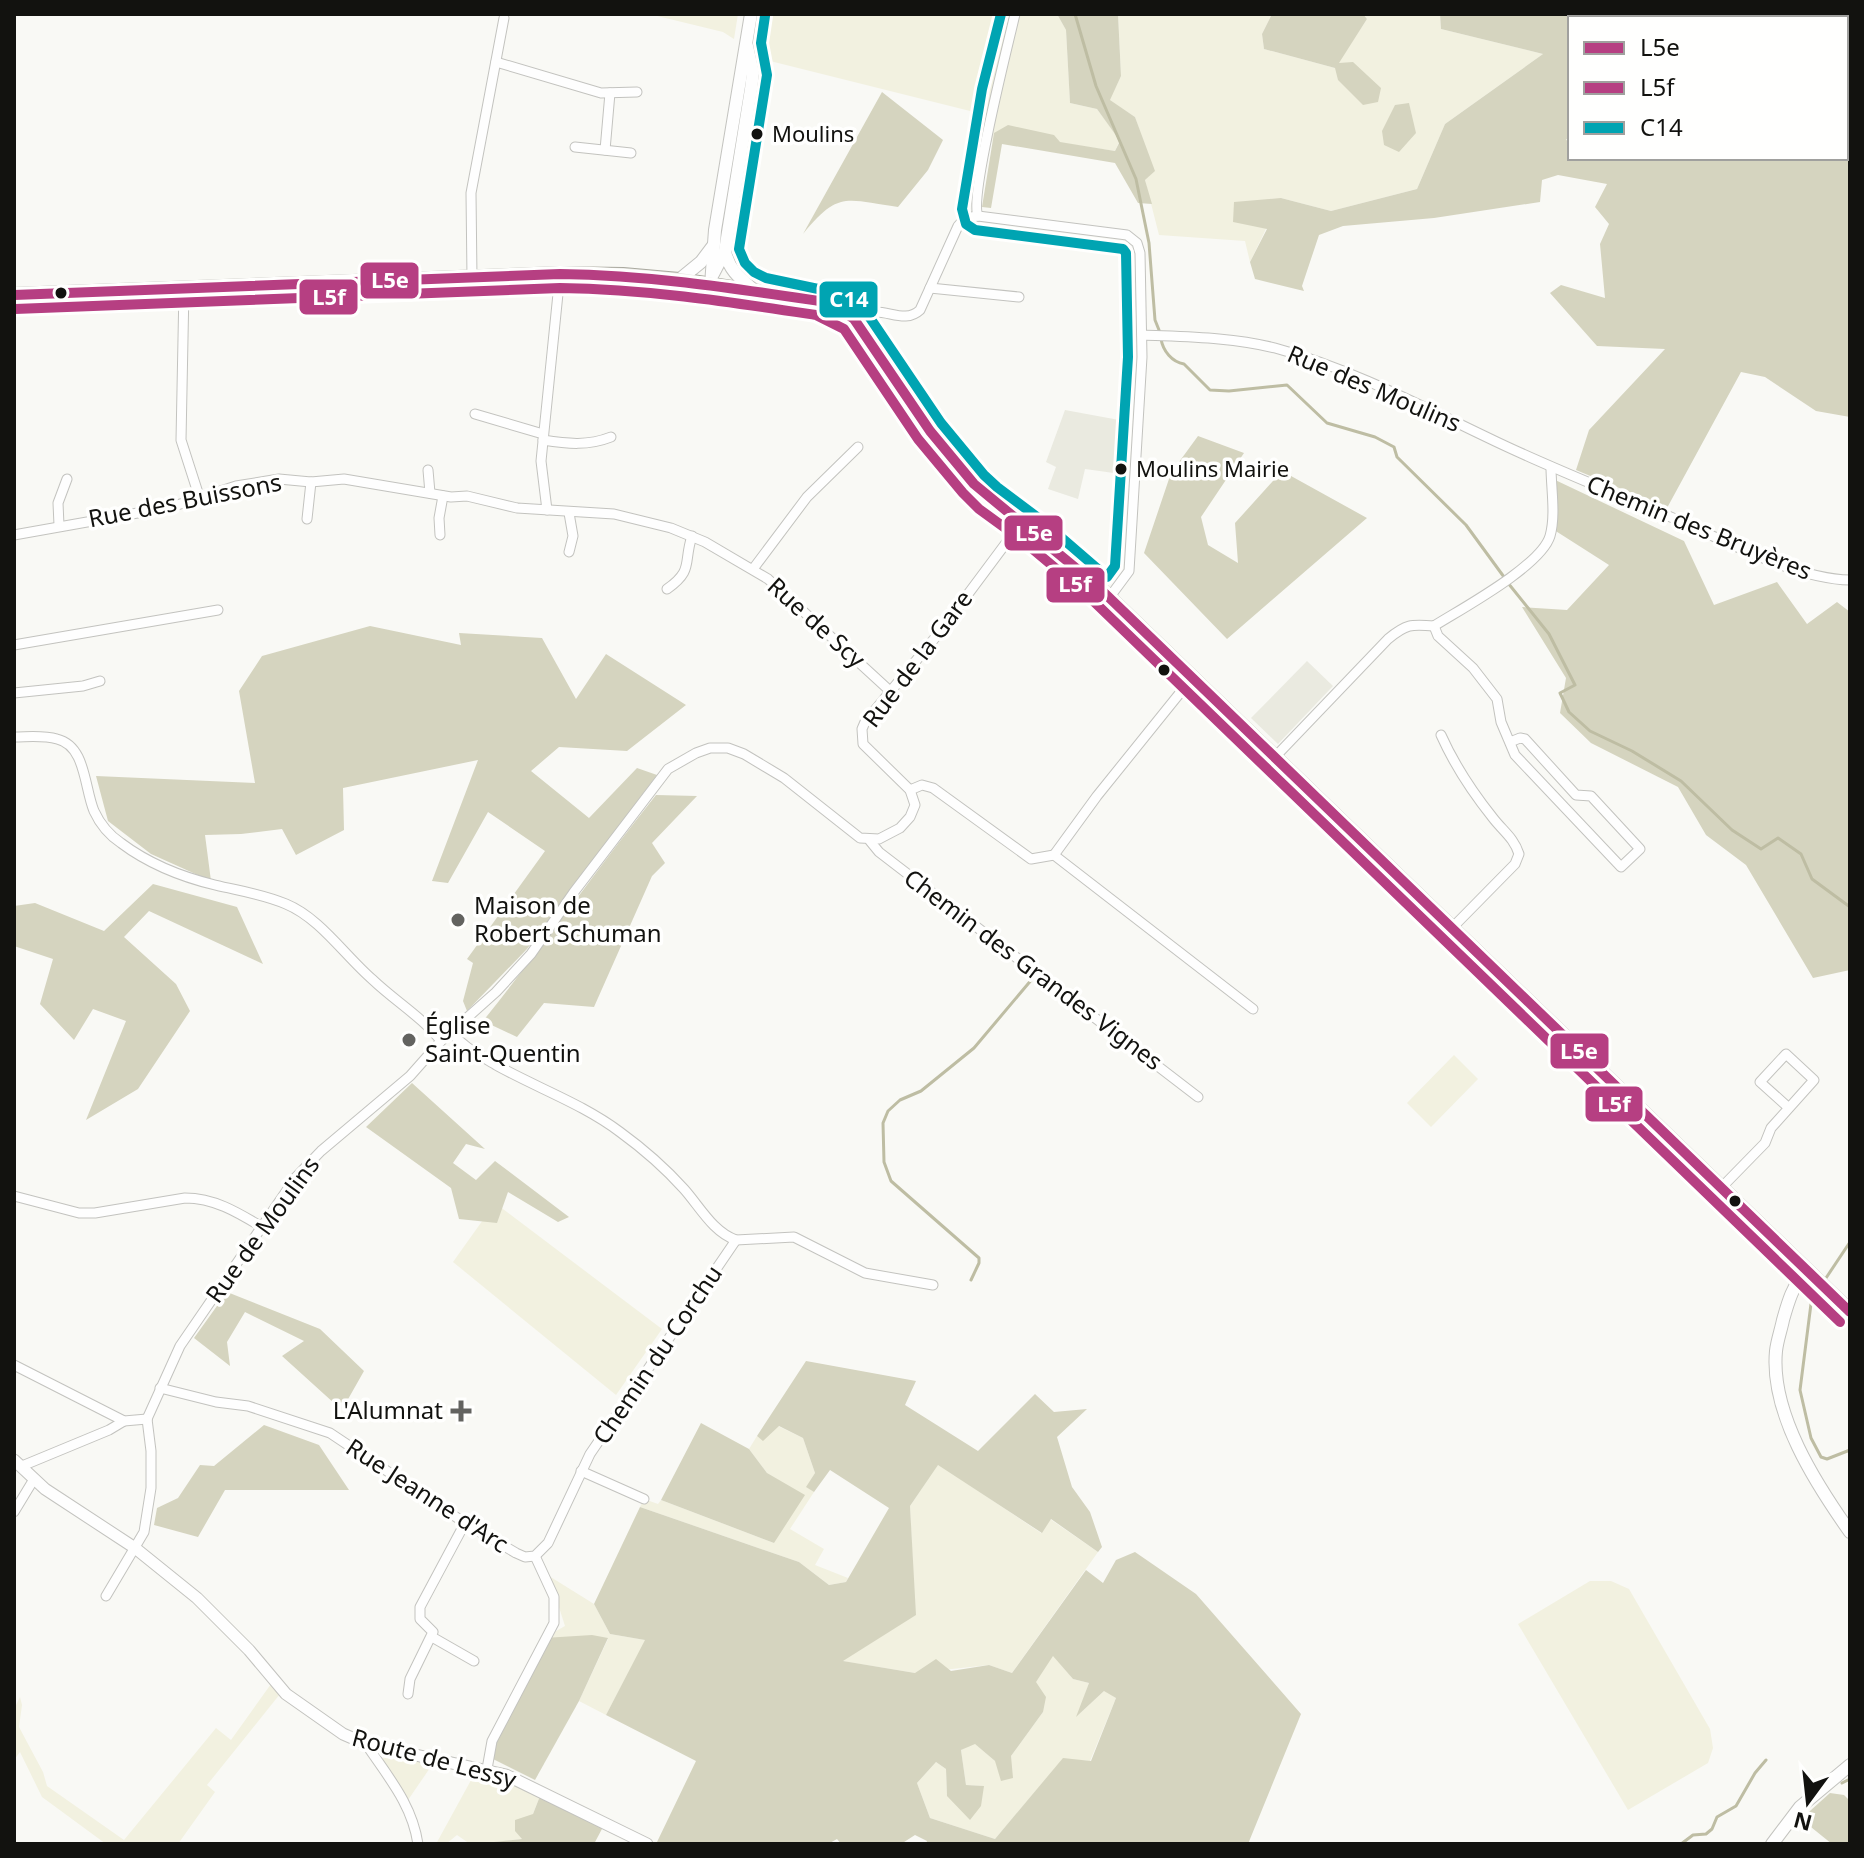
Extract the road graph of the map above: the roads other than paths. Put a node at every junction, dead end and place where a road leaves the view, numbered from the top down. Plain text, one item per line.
1 (751, 14) edge
2 (1015, 14) edge
3 (504, 18) dead end
4 (496, 62) junction
5 (637, 92) dead end
6 (610, 93) junction
7 (575, 147) dead end
8 (605, 150) junction
9 (631, 153) dead end
10 (978, 216) junction
11 (719, 249) junction
12 (560, 274) junction
13 (472, 278) junction
14 (712, 279) junction
15 (679, 280) junction
16 (184, 288) junction
17 (930, 288) junction
18 (756, 292) junction
19 (14, 295) edge
20 (1019, 297) dead end
21 (854, 319) junction
22 (1142, 335) junction
23 (475, 414) dead end
24 (543, 437) junction
25 (611, 437) dead end
26 (858, 447) dead end
27 (1551, 467) junction
28 (428, 470) dead end
29 (67, 479) dead end
30 (311, 482) junction
31 (430, 493) junction
32 (199, 496) junction
33 (443, 496) junction
34 (547, 510) junction
35 (569, 513) junction
36 (307, 519) dead end
37 (1020, 521) junction
38 (59, 525) junction
39 (14, 535) edge
40 (440, 535) dead end
41 (692, 536) junction
42 (569, 552) dead end
43 (753, 569) junction
44 (1850, 580) edge
45 (667, 589) dead end
46 (1109, 598) junction
47 (218, 610) dead end
48 (1434, 626) junction
49 (14, 645) edge
50 (1192, 678) junction
51 (100, 681) dead end
52 (890, 691) junction
53 (14, 693) edge
54 (1441, 735) dead end
55 (14, 737) edge
56 (1510, 742) junction
57 (1275, 757) junction
58 (910, 790) junction
59 (870, 841) junction
60 (1054, 855) junction
61 (1452, 928) junction
62 (1253, 1009) dead end
63 (452, 1033) junction
64 (441, 1041) junction
65 (1198, 1097) dead end
66 (1789, 1108) junction
67 (1721, 1188) junction
68 (14, 1196) edge
69 (262, 1227) junction
70 (736, 1240) junction
71 (1807, 1271) junction
72 (933, 1285) dead end
73 (1850, 1312) edge
74 (14, 1365) edge
75 (160, 1388) junction
76 (147, 1419) junction
77 (124, 1421) junction
78 (18, 1463) edge
79 (581, 1471) junction
80 (34, 1479) junction
81 (644, 1499) dead end
82 (14, 1512) edge
83 (465, 1523) junction
84 (1850, 1532) edge
85 (135, 1548) junction
86 (535, 1556) junction
87 (106, 1596) dead end
88 (432, 1637) junction
89 (474, 1661) dead end
90 (408, 1694) dead end
91 (366, 1744) junction
92 (1850, 1765) edge
93 (487, 1769) junction
94 (418, 1844) edge
95 (647, 1844) edge
96 (1772, 1844) edge

1 - 11 main road
2 - 10 street
3 - 4 street
4 - 6 street
4 - 13 street
5 - 6 street
6 - 8 street
7 - 8 street
8 - 9 street
10 - 17 street
10 - 22 street
11 - 14 main road
11 - 15 main road
11 - 18 main road
12 - 13 main road
12 - 15 main road
12 - 24 street
13 - 16 main road
14 - 15 main road
14 - 18 main road
16 - 19 main road
16 - 32 street
17 - 20 street
17 - 21 street
18 - 21 main road
21 - 37 main road
22 - 27 street, Rue des Moulins
22 - 46 street
23 - 24 street
24 - 25 street
24 - 34 street
26 - 43 street, Rue de Scy
27 - 44 street, Chemin des Bruyères
27 - 48 street
28 - 31 street
29 - 38 street, Rue des Buissons
30 - 31 street, Rue des Buissons
30 - 32 street, Rue des Buissons
30 - 36 street, Rue des Buissons
31 - 33 street, Rue des Buissons
32 - 38 street, Rue des Buissons
33 - 34 street, Rue des Buissons
33 - 40 street
34 - 35 street, Rue des Buissons
35 - 41 street, Rue des Buissons
35 - 42 street
37 - 46 main road
37 - 52 street, Rue de la Gare
38 - 39 street, Rue des Buissons
41 - 43 street, Rue des Buissons
41 - 45 street
43 - 52 street, Rue de Scy
46 - 50 main road
47 - 49 street
48 - 56 street
48 - 57 street
50 - 57 main road
50 - 60 street
51 - 53 street
52 - 58 street, Rue de la Gare
54 - 61 street
55 - 64 street
56 - 56 street
57 - 61 main road
58 - 59 street
58 - 60 street
59 - 63 street, Rue de Moulins
59 - 65 street, Chemin des Grandes Vignes
60 - 62 street
61 - 67 main road
63 - 64 street, Rue de Moulins
63 - 70 street
64 - 69 street, Rue de Moulins
66 - 66 street
66 - 67 street
67 - 71 main road
68 - 69 street
69 - 75 street, Rue de Moulins
70 - 72 street
70 - 79 street, Chemin du Corchu
71 - 73 main road
71 - 84 main road
74 - 77 street
75 - 76 street, Rue de Moulins
75 - 83 street, Rue Jeanne d'Arc
76 - 77 street
76 - 85 street
77 - 78 street
78 - 80 street, Route de Lessy
79 - 81 street
79 - 86 street, Rue Jeanne d'Arc
80 - 82 street
80 - 85 street, Route de Lessy
83 - 86 street, Rue Jeanne d'Arc
83 - 88 street
85 - 87 street
85 - 91 street, Route de Lessy
86 - 93 street
88 - 89 street
88 - 90 street
91 - 93 street, Route de Lessy
91 - 94 street
92 - 96 main road
93 - 95 street, Route de Lessy

